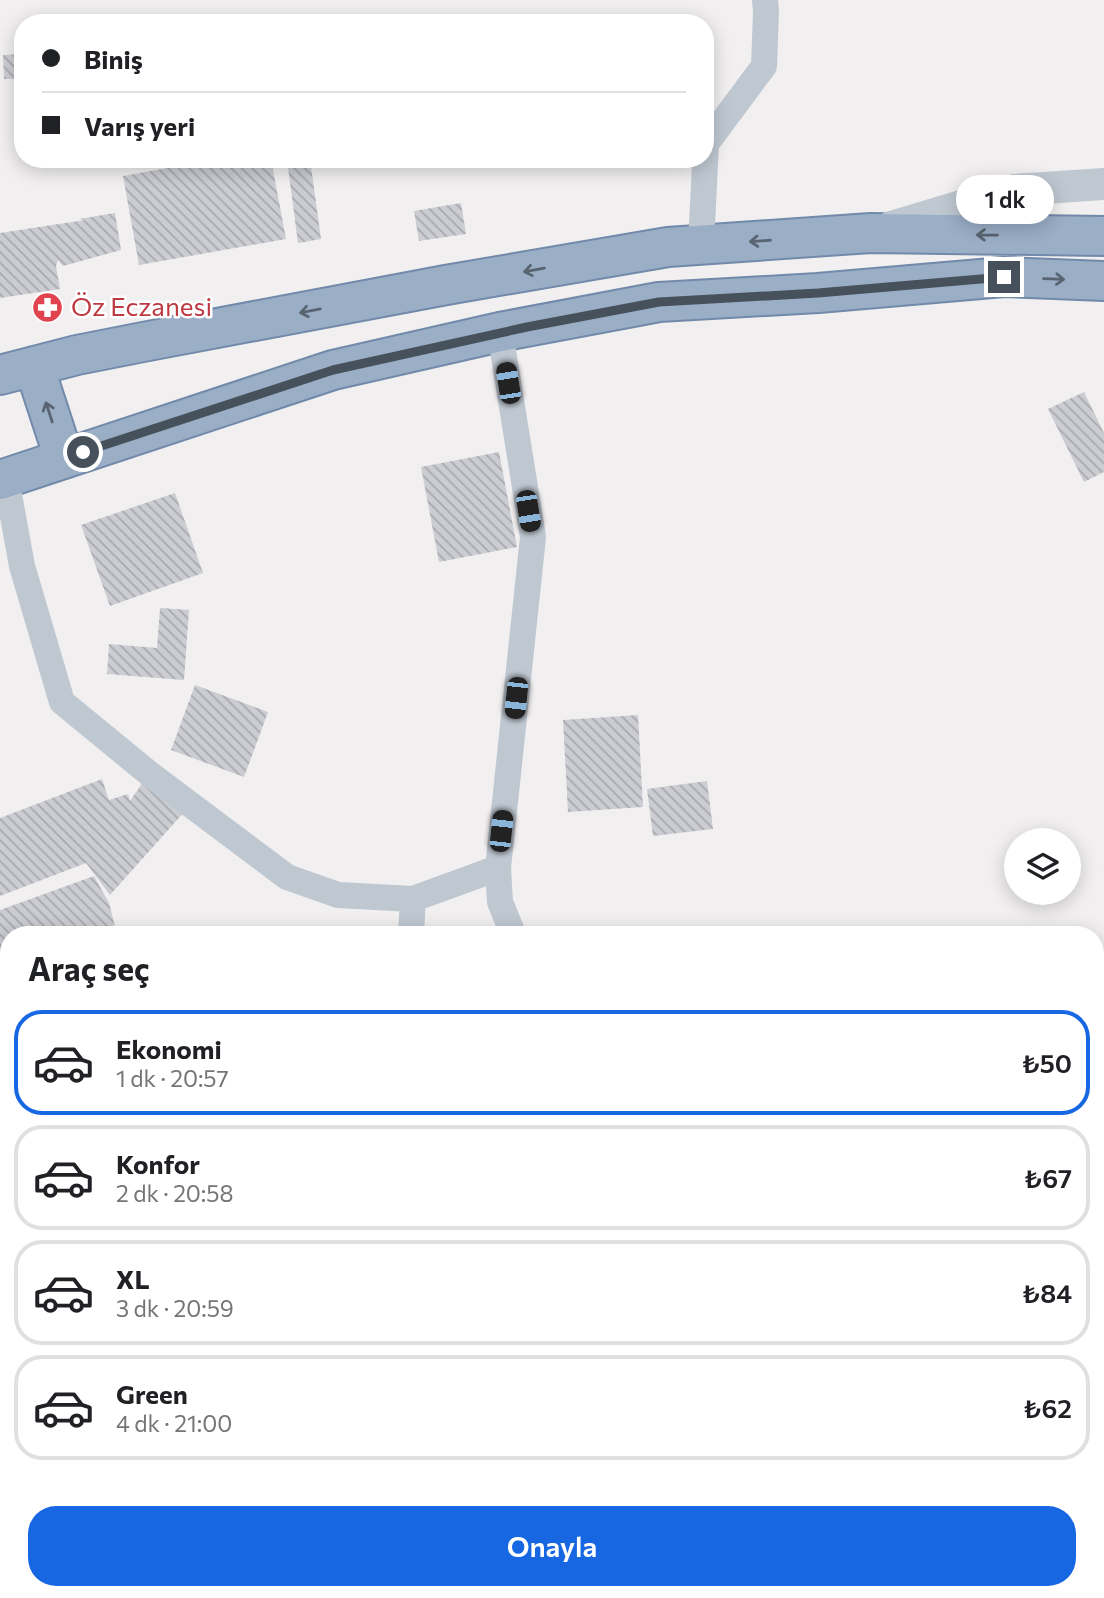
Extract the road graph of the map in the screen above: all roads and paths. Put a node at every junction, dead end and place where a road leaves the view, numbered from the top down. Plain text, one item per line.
1 (765, 0) edge
2 (714, 134) edge
3 (705, 168) edge
4 (1104, 184) edge
5 (872, 233) junction
6 (1104, 236) edge
7 (701, 245) junction
8 (1104, 281) edge
9 (500, 332) junction
10 (17, 370) edge
11 (64, 458) junction
12 (3, 479) edge
13 (498, 868) junction
14 (413, 899) junction
15 (411, 926) edge
16 (510, 926) edge

1 - 2 street
3 - 7 street
4 - 5 street
6 -> 5 highway
5 -> 7 highway
7 -> 10 highway
9 -> 8 highway
9 - 11 highway
9 - 13 street
11 -> 10 highway
11 - 12 highway
12 - 14 street
13 - 14 street
13 - 16 street
14 - 15 street

